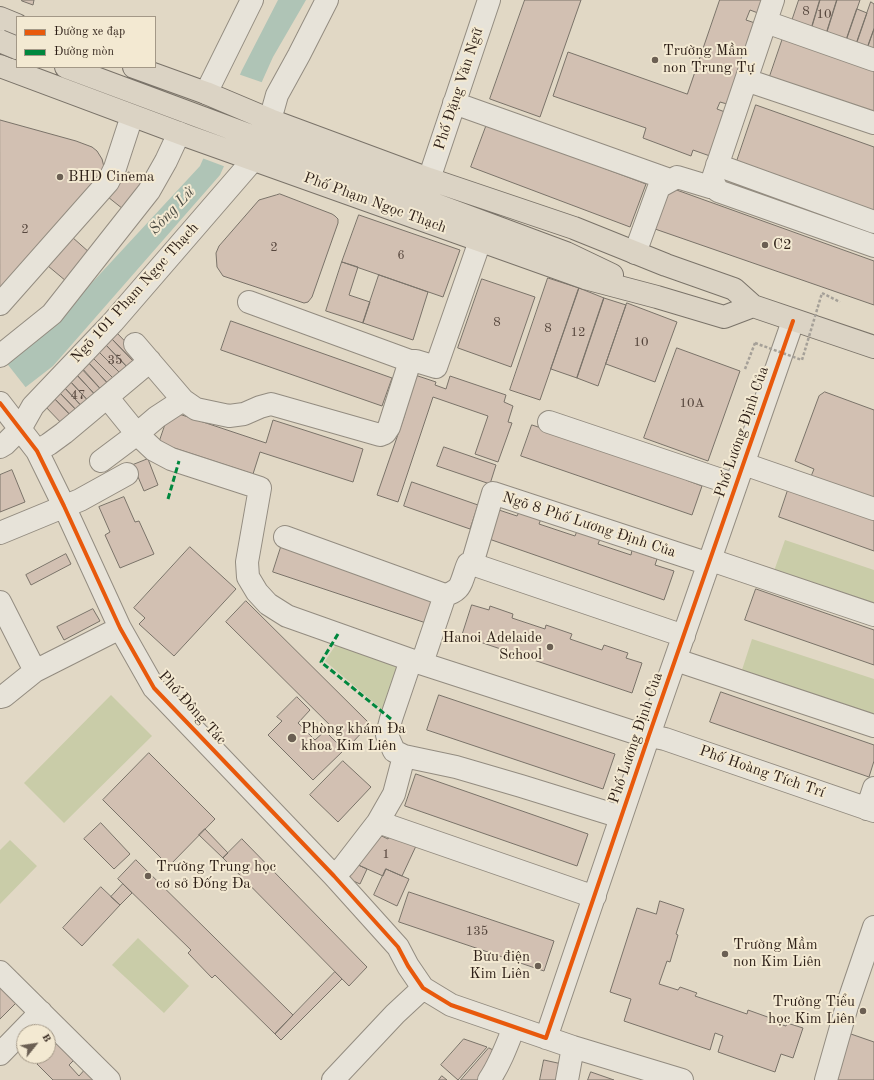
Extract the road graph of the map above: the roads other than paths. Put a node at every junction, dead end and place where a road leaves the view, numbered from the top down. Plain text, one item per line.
1 (252, 0) edge
2 (327, 0) edge
3 (489, 0) edge
4 (773, 0) edge
5 (0, 18) edge
6 (766, 22) junction
7 (16, 24) edge
8 (0, 41) edge
9 (16, 42) edge
10 (16, 48) edge
11 (874, 60) edge
12 (4, 67) edge
13 (69, 68) edge
14 (137, 68) edge
15 (746, 80) junction
16 (206, 93) junction
17 (454, 103) junction
18 (129, 115) junction
19 (270, 120) junction
20 (874, 123) edge
21 (184, 135) junction
22 (248, 158) junction
23 (714, 173) junction
24 (429, 179) junction
25 (670, 180) junction
26 (874, 222) edge
27 (480, 241) junction
28 (874, 246) edge
29 (566, 253) junction
30 (635, 253) junction
31 (666, 265) junction
32 (657, 297) junction
33 (249, 302) dead end
34 (0, 304) edge
35 (753, 306) junction
36 (793, 320) junction
37 (135, 344) dead end
38 (874, 347) edge
39 (0, 356) edge
40 (150, 361) junction
41 (410, 361) junction
42 (107, 397) junction
43 (183, 400) junction
44 (10, 415) edge
45 (549, 422) dead end
46 (137, 434) junction
47 (0, 447) edge
48 (37, 451) junction
49 (101, 461) dead end
50 (744, 464) junction
51 (127, 474) dead end
52 (736, 485) junction
53 (64, 506) junction
54 (874, 509) edge
55 (0, 533) edge
56 (284, 537) dead end
57 (710, 562) junction
58 (472, 564) junction
59 (451, 592) junction
60 (0, 602) edge
61 (874, 615) edge
62 (120, 628) junction
63 (684, 636) junction
64 (676, 660) junction
65 (416, 661) junction
66 (35, 671) junction
67 (0, 697) edge
68 (874, 726) edge
69 (649, 735) junction
70 (404, 756) junction
71 (874, 788) edge
72 (871, 810) edge
73 (621, 817) junction
74 (378, 822) junction
75 (334, 876) junction
76 (595, 896) junction
77 (874, 927) edge
78 (0, 972) edge
79 (423, 988) junction
80 (41, 1012) junction
81 (514, 1027) junction
82 (546, 1038) junction
83 (573, 1047) junction
84 (0, 1054) edge
85 (341, 1077) edge
86 (109, 1080) edge
87 (489, 1080) edge
88 (567, 1080) edge
89 (682, 1080) edge
90 (826, 1080) edge

1 - 16 street
2 - 19 street
3 - 17 street, Phố Đặng Văn Ngữ
4 - 6 street
5 - 7 main road
6 - 11 street
6 - 15 street
8 - 10 main road, bridge
9 - 12 main road
12 - 18 main road, Phố Phạm Ngọc Thạch
13 - 29 main road
14 - 16 main road
15 - 20 street
15 - 23 street
16 - 19 main road
17 - 24 street, Phố Đặng Văn Ngữ
17 - 25 street
18 - 21 main road, Phố Phạm Ngọc Thạch
18 - 34 street
19 - 24 main road
21 - 22 main road, Phố Phạm Ngọc Thạch
21 - 39 street
22 - 27 main road, Phố Phạm Ngọc Thạch
22 - 44 street, Ngõ 101 Phạm Ngọc Thạch
23 - 25 street
23 - 26 street
23 - 28 street
24 - 30 main road
25 - 30 street
27 - 32 main road, Phố Phạm Ngọc Thạch
27 - 41 street
29 - 31 main road
29 - 32 main road
30 - 31 main road
31 - 35 main road
32 - 35 main road, Phố Phạm Ngọc Thạch
33 - 41 street
35 - 36 main road
36 - 38 main road
36 - 50 street, Phố Lương Định Của
37 - 40 street
40 - 42 street
40 - 43 street
41 - 43 street
42 - 46 street
42 - 48 street
43 - 46 street
44 - 47 street, Ngõ 101 Phạm Ngọc Thạch
44 - 48 street, Phố Đông Tác
45 - 52 street
46 - 49 street
46 - 65 street, Phố Hoàng Tích Trí
48 - 53 street, Phố Đông Tác
50 - 52 street, Phố Lương Định Của
50 - 54 street
51 - 53 street
52 - 57 street, Phố Lương Định Của
53 - 55 street
53 - 62 street, Phố Đông Tác
56 - 59 street
57 - 58 street, Ngõ 8 Phố Lương Định Của
57 - 61 street
57 - 63 street, Phố Lương Định Của
58 - 59 street
58 - 63 street
59 - 65 street
60 - 66 street
62 - 66 street
62 - 75 street, Phố Đông Tác
63 - 64 street, Phố Lương Định Của
64 - 68 street
64 - 69 street, Phố Lương Định Của
65 - 69 street, Phố Hoàng Tích Trí
65 - 70 street
66 - 67 street
69 - 72 street, Phố Hoàng Tích Trí
69 - 73 street, Phố Lương Định Của
70 - 73 street
70 - 74 street
71 - 72 street
73 - 76 street, Phố Lương Định Của
74 - 75 street
74 - 76 street
75 - 79 street, Phố Đông Tác
76 - 82 street, Phố Lương Định Của
77 - 90 street
78 - 80 street
79 - 81 street
79 - 85 street
80 - 84 street
80 - 86 street
81 - 82 street
81 - 87 street
82 - 83 street
83 - 88 street
83 - 89 street

